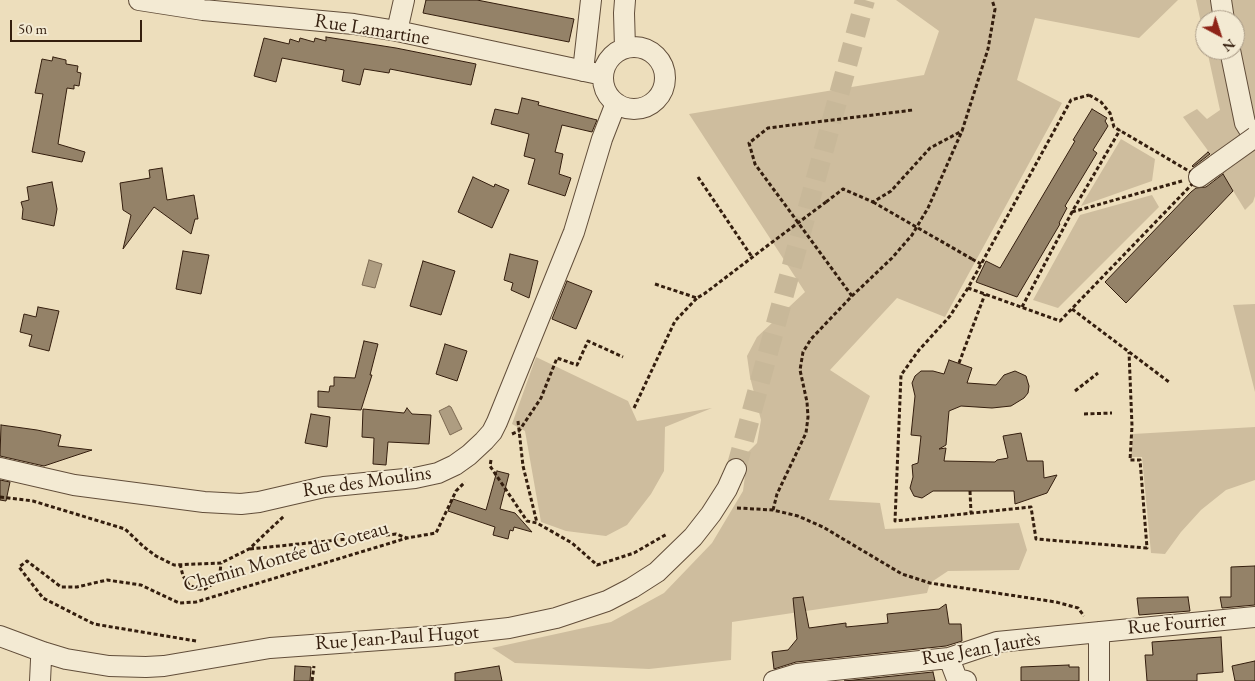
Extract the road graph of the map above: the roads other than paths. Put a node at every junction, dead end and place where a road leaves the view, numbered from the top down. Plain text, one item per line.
1 (139, 0) edge
2 (404, 0) edge
3 (591, 0) edge
4 (625, 0) edge
5 (204, 5) edge
6 (397, 30) junction
7 (625, 48) junction
8 (1232, 60) edge
9 (583, 71) junction
10 (603, 75) junction
11 (616, 103) junction
12 (1255, 138) edge
13 (1199, 177) road end
14 (0, 468) edge
15 (736, 469) tunnel mouth
16 (1255, 617) edge
17 (1093, 633) junction
18 (0, 636) edge
19 (43, 652) junction
20 (949, 658) junction
21 (858, 674) edge
22 (40, 681) edge
23 (774, 681) edge
24 (966, 681) edge
25 (1099, 681) edge

1 - 5 street, Rue Lamartine
2 - 6 street
3 - 9 street
4 - 7 street
5 - 6 street, Rue Lamartine
6 - 9 street, Rue Lamartine
7 - 10 street
7 - 11 street
8 - 12 street
9 - 10 street, Rue Lamartine
10 - 11 street
11 - 14 street, Rue des Moulins
12 - 13 street, bridge
15 - 19 street, Rue Jean-Paul Hugot
16 - 17 street, Rue Fourrier
17 - 20 street, Rue Jean Jaurès
17 - 25 street
18 - 19 street, Rue Jean-Paul Hugot
19 - 22 street
20 - 21 street, Rue Jean Jaurès
20 - 24 street
21 - 23 street, Rue Jean Jaurès

